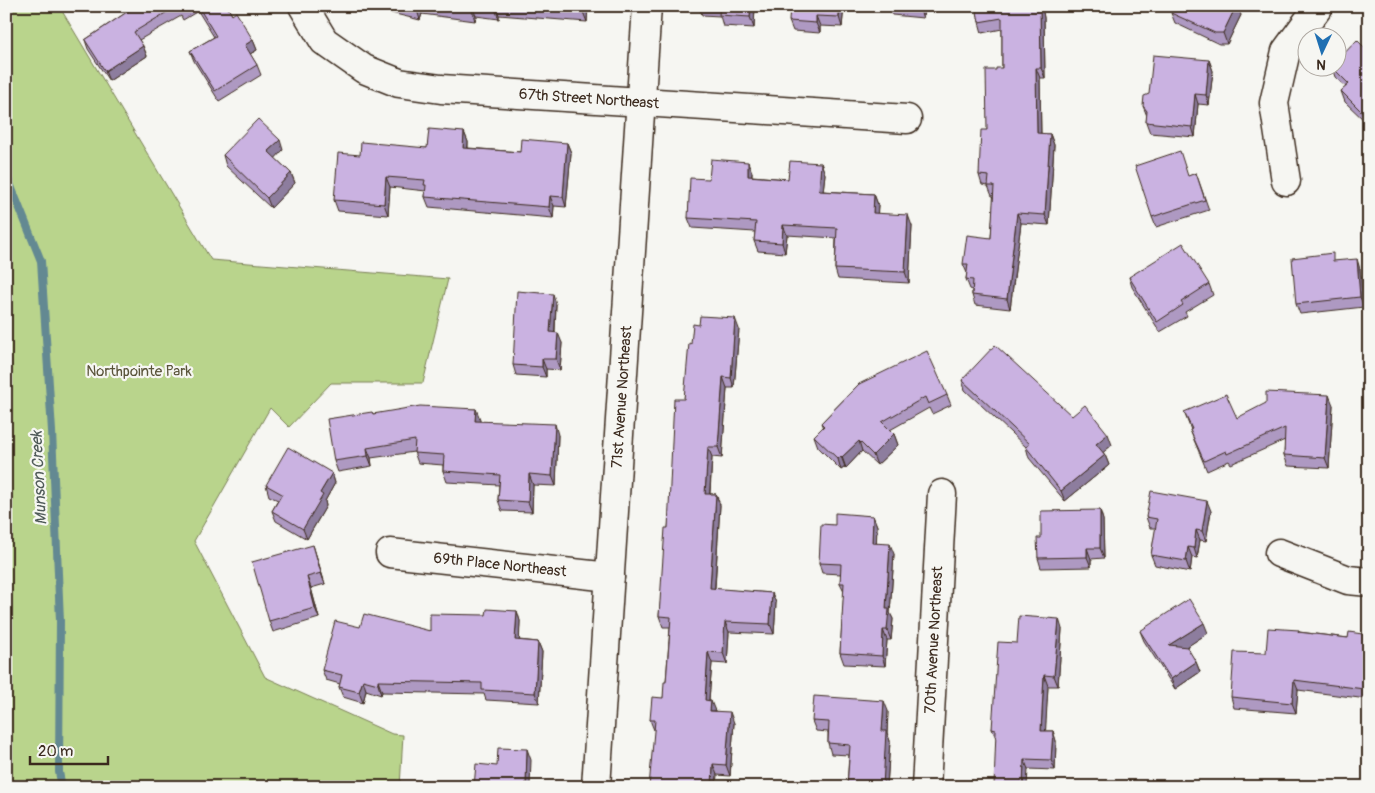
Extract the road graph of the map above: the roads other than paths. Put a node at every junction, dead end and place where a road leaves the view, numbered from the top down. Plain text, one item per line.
1 (303, 6) edge
2 (648, 6) edge
3 (1319, 6) edge
4 (641, 102) junction
5 (907, 119) dead end
6 (1286, 181) dead end
7 (942, 494) dead end
8 (390, 552) dead end
9 (1279, 553) dead end
10 (610, 577) junction
11 (1369, 582) edge
12 (596, 787) edge
13 (926, 787) edge

1 - 4 street, 67th Street Northeast
2 - 4 street, 71st Avenue Northeast
3 - 6 street
4 - 5 street, 67th Street Northeast
4 - 10 street, 71st Avenue Northeast
7 - 13 street, 70th Avenue Northeast
8 - 10 street, 69th Place Northeast
9 - 11 street
10 - 12 street, 71st Avenue Northeast

